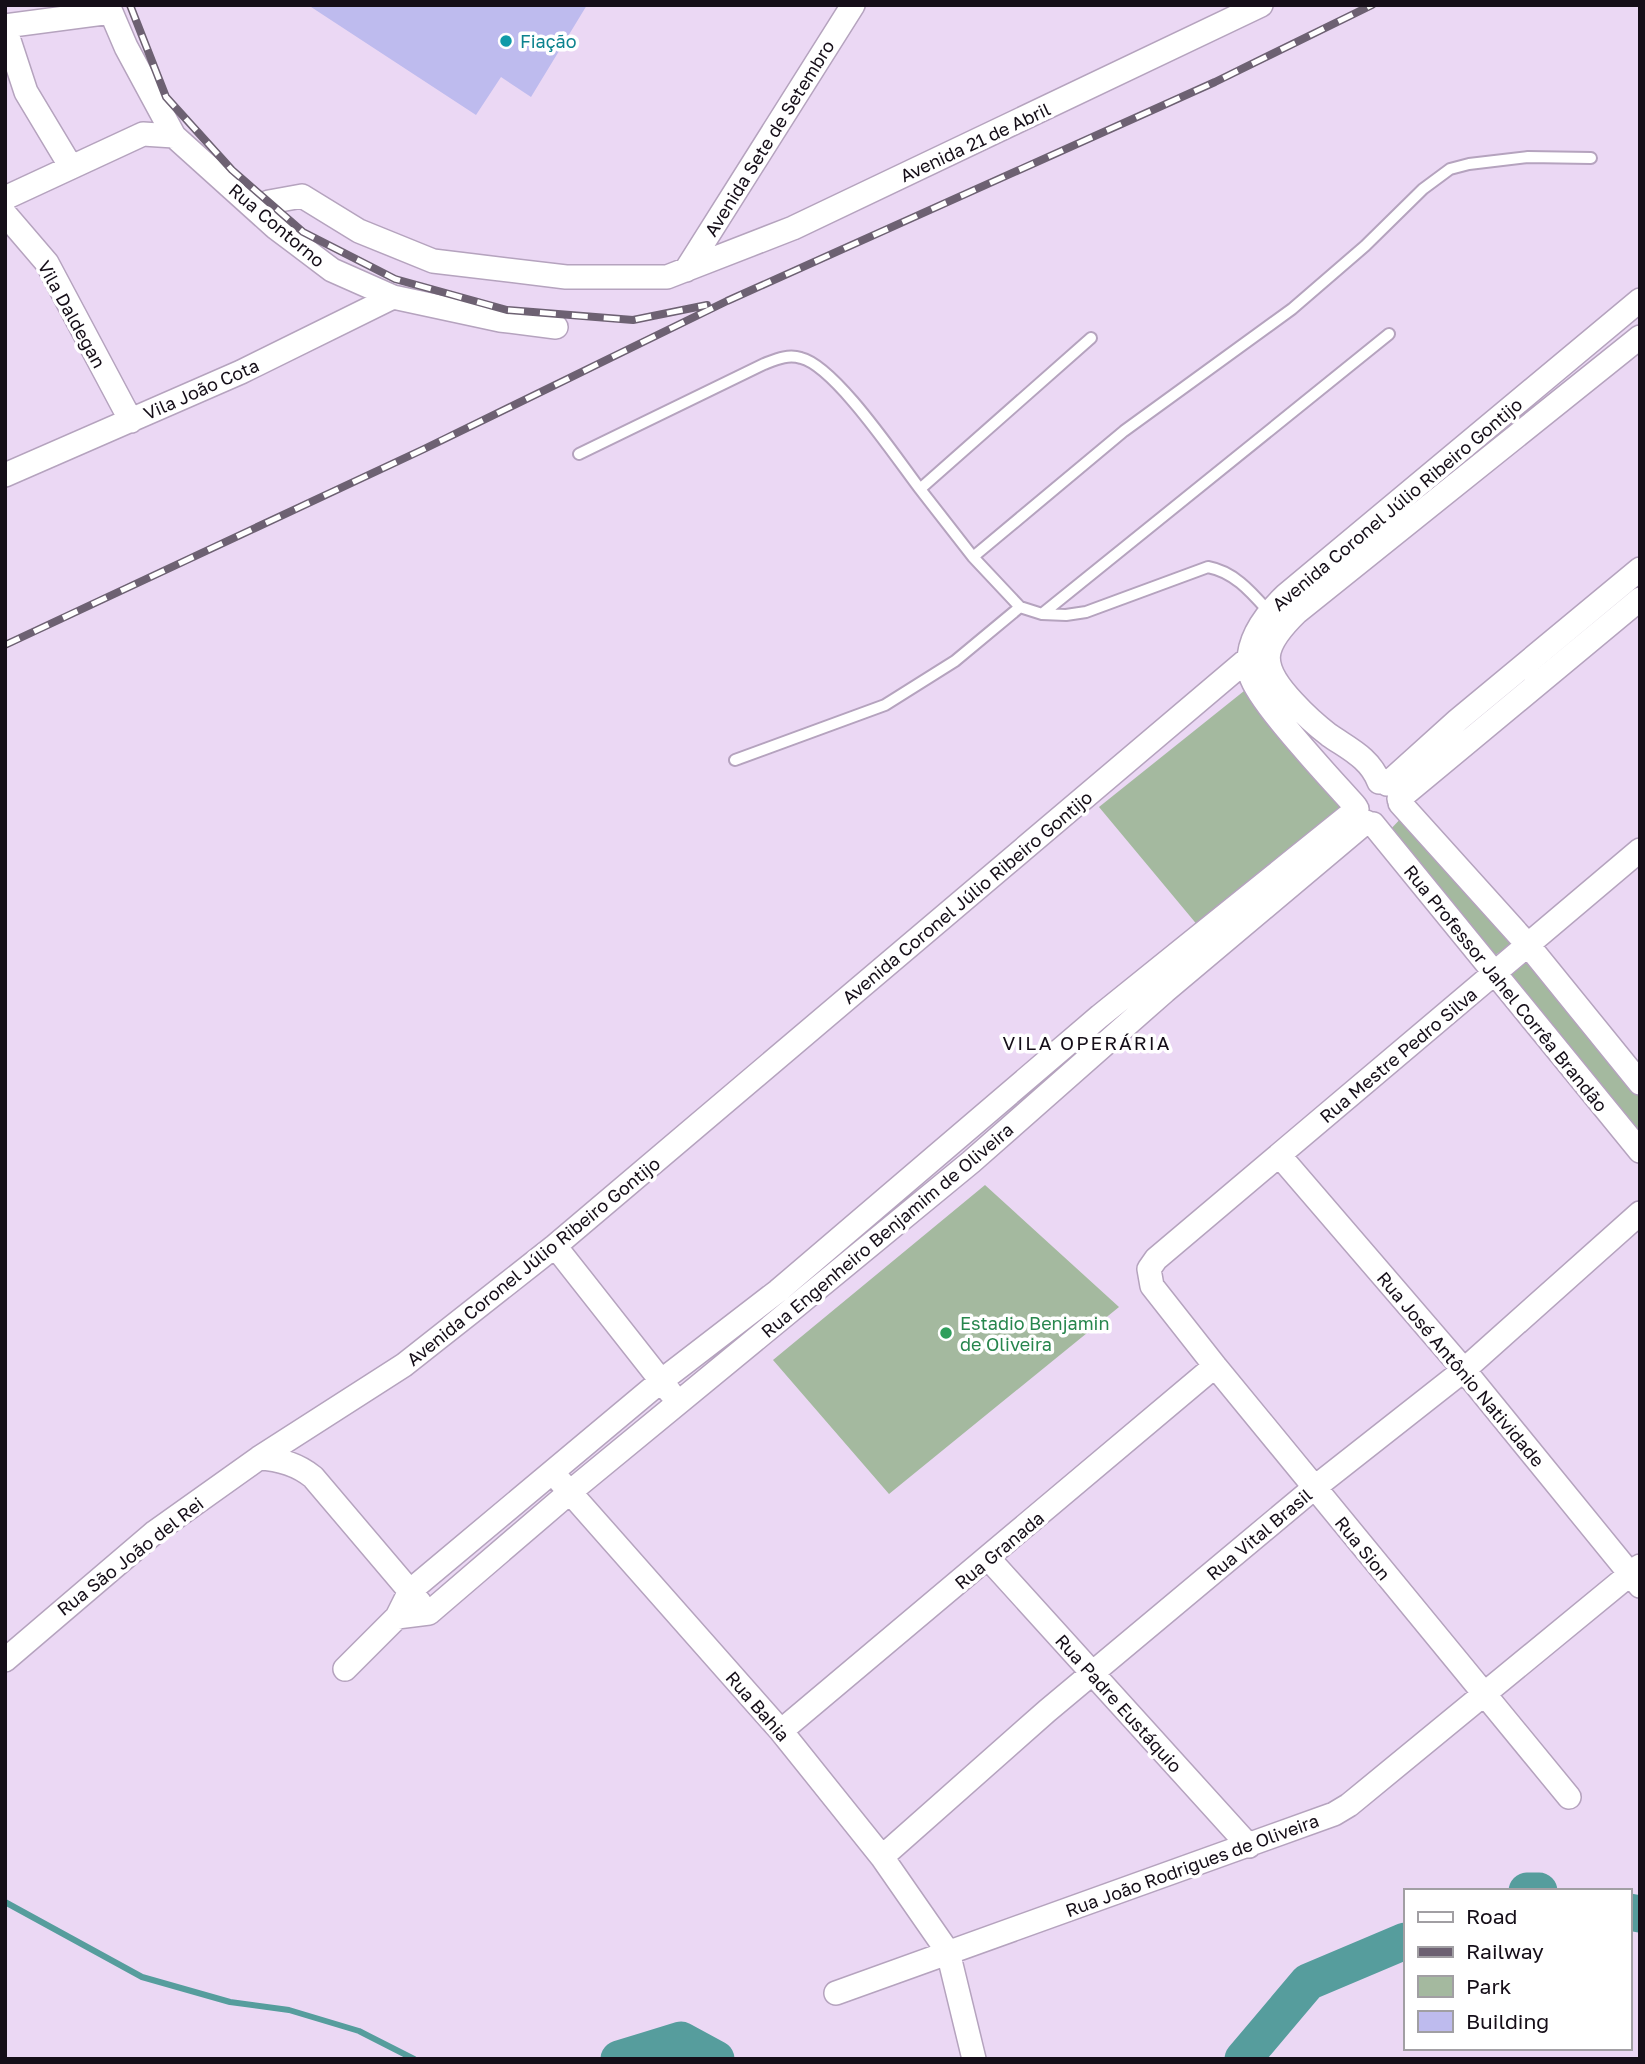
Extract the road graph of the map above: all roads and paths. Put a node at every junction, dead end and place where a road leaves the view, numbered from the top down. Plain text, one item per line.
1 (853, 5) edge
2 (1261, 5) edge
3 (111, 8) edge
4 (5, 27) edge
5 (174, 136) junction
6 (1591, 158) dead end
7 (71, 167) junction
8 (5, 198) edge
9 (254, 208) junction
10 (5, 214) edge
11 (686, 270) junction
12 (393, 298) junction
13 (1640, 300) edge
14 (556, 327) dead end
15 (1606, 328) junction
16 (1389, 334) dead end
17 (1091, 338) dead end
18 (1633, 342) edge
19 (131, 421) junction
20 (579, 454) dead end
21 (1441, 465) junction
22 (5, 475) edge
23 (1459, 484) junction
24 (920, 489) junction
25 (973, 557) junction
26 (1640, 569) edge
27 (1640, 599) edge
28 (1020, 607) junction
29 (1042, 614) junction
30 (1276, 619) junction
31 (1578, 635) junction
32 (1259, 665) junction
33 (734, 760) dead end
34 (1391, 792) junction
35 (1363, 815) junction
36 (1640, 850) edge
37 (1528, 945) junction
38 (1493, 973) junction
39 (1158, 982) junction
40 (1640, 1083) edge
41 (1640, 1152) edge
42 (1279, 1156) junction
43 (1640, 1213) edge
44 (555, 1246) junction
45 (1156, 1259) joint
46 (1215, 1366) junction
47 (1464, 1370) junction
48 (661, 1381) junction
49 (678, 1403) junction
50 (259, 1458) junction
51 (553, 1473) junction
52 (1314, 1488) junction
53 (570, 1492) junction
54 (989, 1559) junction
55 (1637, 1575) edge
56 (410, 1591) junction
57 (429, 1613) junction
58 (397, 1617) junction
59 (5, 1660) edge
60 (345, 1669) dead end
61 (1092, 1674) junction
62 (1483, 1695) junction
63 (781, 1731) junction
64 (1569, 1797) dead end
65 (1249, 1846) junction
66 (881, 1857) junction
67 (947, 1952) junction
68 (836, 1993) dead end
69 (974, 2059) edge

1 - 11 street, Avenida Sete de Setembro
2 - 11 street, Avenida 21 de Abril
3 - 4 street
3 - 5 street, Rua Contorno
4 - 7 street
5 - 7 street
5 - 9 street, Rua Contorno
6 - 25 lane
7 - 8 street
9 - 11 street, Avenida 21 de Abril
9 - 12 street, Rua Contorno
10 - 19 street, Vila Daldegan
12 - 14 street, Rua Contorno
12 - 19 street, Vila João Cota
13 - 15 street, Avenida Coronel Júlio Ribeiro Gontijo
15 - 18 street
15 - 21 street, Avenida Coronel Júlio Ribeiro Gontijo
16 - 29 lane
17 - 24 lane
18 - 23 street, Avenida Coronel Júlio Ribeiro Gontijo
19 - 22 street, Vila João Cota
20 - 24 lane
21 - 23 street
21 - 30 street, Avenida Coronel Júlio Ribeiro Gontijo
23 - 30 street, Avenida Coronel Júlio Ribeiro Gontijo
24 - 25 lane
25 - 28 lane
26 - 31 street
27 - 31 street
28 - 29 lane
28 - 33 lane
29 - 30 lane
30 - 32 street, Avenida Coronel Júlio Ribeiro Gontijo
30 - 32 street, Avenida Coronel Júlio Ribeiro Gontijo
31 - 34 street
32 - 34 street
32 - 35 street, Rua Professor Jahel Corrêa Brandão
32 - 44 street, Avenida Coronel Júlio Ribeiro Gontijo
34 - 35 street
34 - 35 street
34 - 37 street
35 - 38 street, Rua Professor Jahel Corrêa Brandão
35 - 39 street, Rua Engenheiro Benjamim de Oliveira
36 - 37 street, Rua Mestre Pedro Silva
37 - 38 street, Rua Mestre Pedro Silva
37 - 40 street
38 - 41 street, Rua Professor Jahel Corrêa Brandão
38 - 42 street, Rua Mestre Pedro Silva
39 - 48 street, Rua Engenheiro Benjamim de Oliveira
39 - 49 street, Rua Engenheiro Benjamim de Oliveira
42 - 45 street, Rua Mestre Pedro Silva
42 - 47 street, Rua José Antônio Natividade
43 - 47 street, Rua Vital Brasil
44 - 48 street
44 - 50 street, Avenida Coronel Júlio Ribeiro Gontijo
45 - 46 street, Rua Sion
46 - 52 street, Rua Sion
46 - 54 street, Rua Granada
47 - 52 street, Rua Vital Brasil
47 - 55 street, Rua José Antônio Natividade
48 - 49 street
48 - 51 street, Rua Engenheiro Benjamim de Oliveira
49 - 53 street, Rua Engenheiro Benjamim de Oliveira
50 - 56 street
50 - 59 street, Rua São João del Rei
51 - 53 street, Rua Bahia
51 - 56 street, Rua Engenheiro Benjamim de Oliveira
52 - 61 street, Rua Vital Brasil
52 - 62 street, Rua Sion
53 - 57 street, Rua Engenheiro Benjamim de Oliveira
53 - 63 street, Rua Bahia
54 - 61 street, Rua Padre Eustáquio
54 - 63 street, Rua Granada
55 - 62 street, Rua João Rodrigues de Oliveira
56 - 57 street
56 - 58 street, Rua Engenheiro Benjamim de Oliveira
57 - 58 street
58 - 60 street, Rua Engenheiro Benjamim de Oliveira
61 - 65 street, Rua Padre Eustáquio
61 - 66 street, Rua Vital Brasil
62 - 64 street, Rua Sion
62 - 65 street, Rua João Rodrigues de Oliveira
63 - 66 street, Rua Bahia
65 - 67 street, Rua João Rodrigues de Oliveira
66 - 67 street, Rua Bahia
67 - 68 street, Rua João Rodrigues de Oliveira
67 - 69 street

